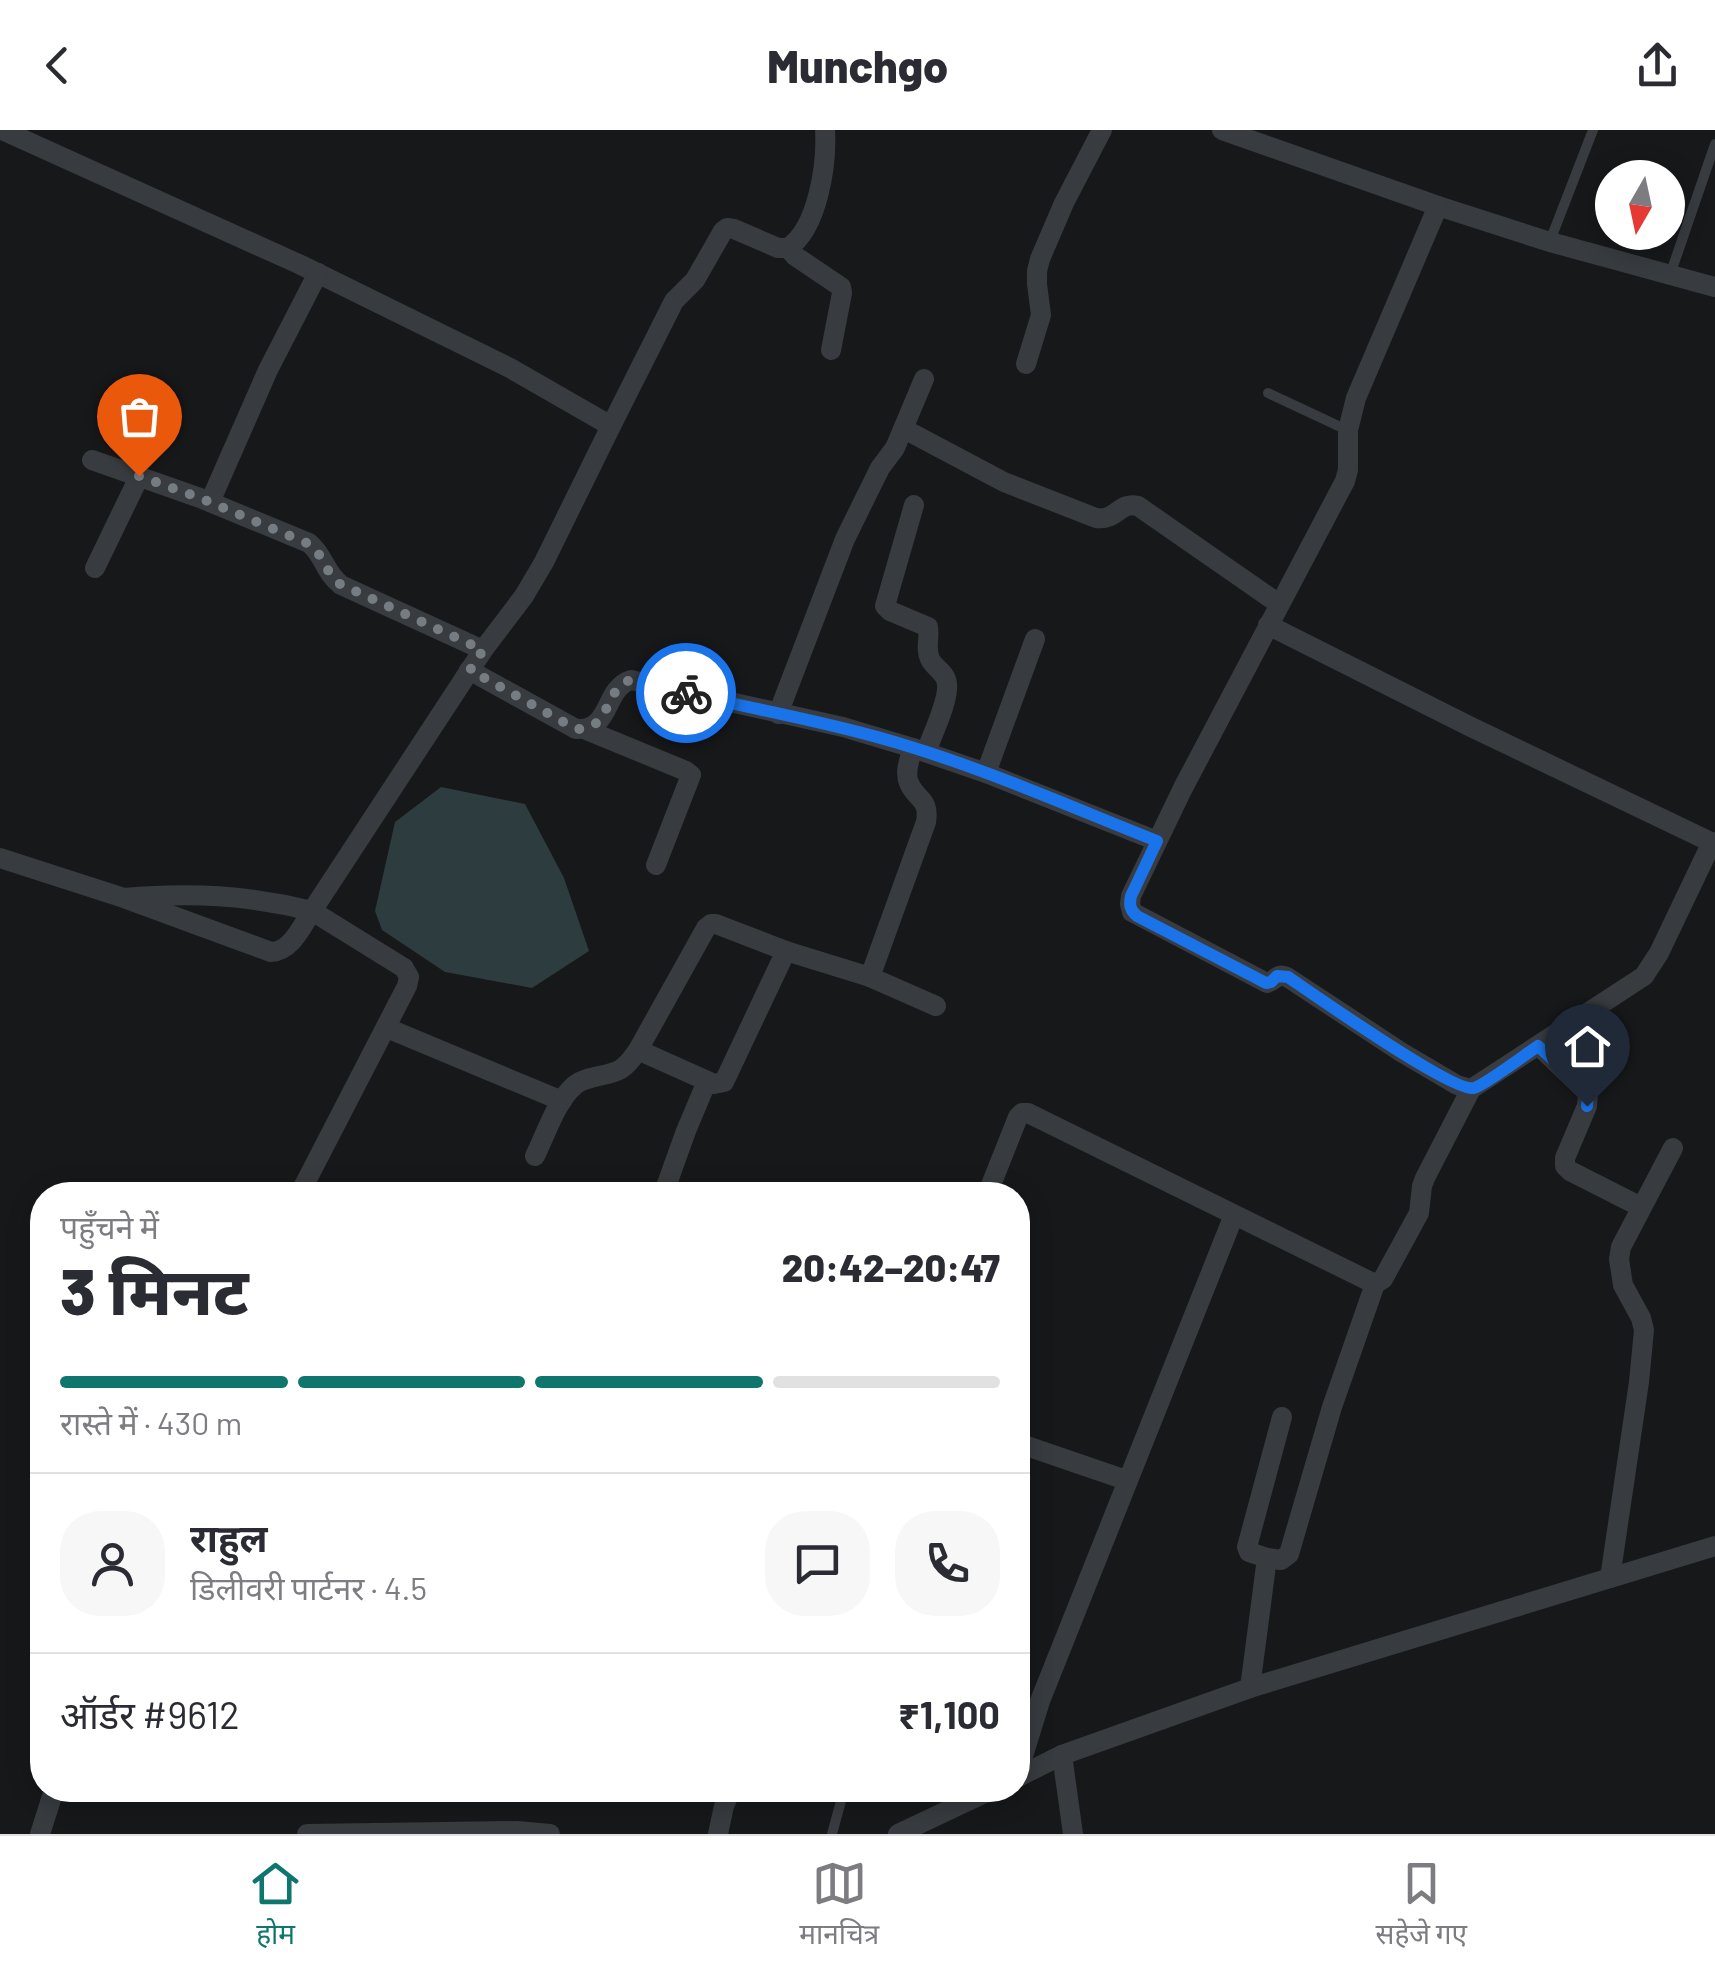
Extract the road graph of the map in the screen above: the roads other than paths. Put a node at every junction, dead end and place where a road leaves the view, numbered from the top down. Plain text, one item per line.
1 (2, 130) edge
2 (824, 130) edge
3 (1102, 130) edge
4 (1222, 130) edge
5 (1593, 130) edge
6 (1715, 144) edge
7 (1438, 206) junction
8 (1550, 242) junction
9 (788, 248) junction
10 (318, 273) junction
11 (1670, 274) junction
12 (1715, 286) edge
13 (831, 350) dead end
14 (1026, 364) dead end
15 (924, 379) dead end
16 (1268, 393) dead end
17 (611, 426) junction
18 (904, 428) junction
19 (1348, 430) junction
20 (92, 460) dead end
21 (139, 476) junction
22 (210, 502) junction
23 (914, 505) dead end
24 (96, 568) dead end
25 (1279, 604) junction
26 (1268, 625) junction
27 (1035, 639) dead end
28 (483, 650) junction
29 (470, 670) junction
30 (778, 714) junction
31 (584, 729) junction
32 (919, 750) junction
33 (986, 773) junction
34 (1157, 841) junction
35 (1714, 843) edge
36 (0, 858) edge
37 (656, 865) dead end
38 (124, 898) junction
39 (312, 911) junction
40 (786, 950) junction
41 (870, 977) junction
42 (936, 1006) dead end
43 (386, 1028) junction
44 (1538, 1046) junction
45 (638, 1050) junction
46 (707, 1081) junction
47 (1471, 1089) junction
48 (562, 1101) junction
49 (1673, 1148) dead end
50 (536, 1156) dead end
51 (307, 1182) edge
52 (668, 1182) edge
53 (992, 1182) edge
54 (1641, 1207) junction
55 (1234, 1215) junction
56 (1375, 1284) junction
57 (1282, 1417) dead end
58 (1030, 1447) edge
59 (1126, 1480) junction
60 (1715, 1546) edge
61 (1266, 1558) junction
62 (1610, 1578) junction
63 (1250, 1688) junction
64 (1030, 1735) edge
65 (1062, 1754) junction
66 (1030, 1769) edge
67 (50, 1802) edge
68 (726, 1802) edge
69 (841, 1802) edge
70 (966, 1802) edge
71 (40, 1834) edge
72 (307, 1834) edge
73 (550, 1834) edge
74 (718, 1834) edge
75 (832, 1834) edge
76 (898, 1834) edge
77 (1074, 1834) edge

1 - 10 street
2 - 9 street
3 - 14 street
4 - 7 street
5 - 8 lane
6 - 11 lane
7 - 8 street
7 - 19 street
8 - 11 street
9 - 13 street
9 - 17 street
10 - 17 street
10 - 22 street
11 - 12 street
15 - 18 street
16 - 19 lane
17 - 28 street
18 - 25 street
18 - 30 street
19 - 25 street
20 - 21 street
21 - 22 street
21 - 24 street
22 - 28 street
23 - 32 street
25 - 26 street
26 - 34 street
26 - 35 street
27 - 33 street
28 - 29 street
29 - 31 street
29 - 39 street
30 - 31 street
30 - 32 street
31 - 37 street
32 - 33 street
32 - 41 street
33 - 34 street
34 - 47 street
35 - 44 street
36 - 38 street
38 - 39 street
38 - 39 street
39 - 43 street
40 - 41 street
40 - 45 street
40 - 46 street
41 - 42 street
43 - 48 street
43 - 51 street
44 - 47 street
44 - 54 street
45 - 46 street
45 - 48 street
46 - 52 street
47 - 56 street
48 - 50 street
49 - 54 street
53 - 55 street
54 - 62 street
55 - 56 street
55 - 59 street
56 - 61 street
57 - 61 street
58 - 59 street
59 - 64 street
60 - 62 street
61 - 63 street
62 - 63 street
63 - 65 street
65 - 66 street
65 - 77 street
67 - 71 street
68 - 74 street
69 - 75 lane
70 - 76 street
72 - 73 street

